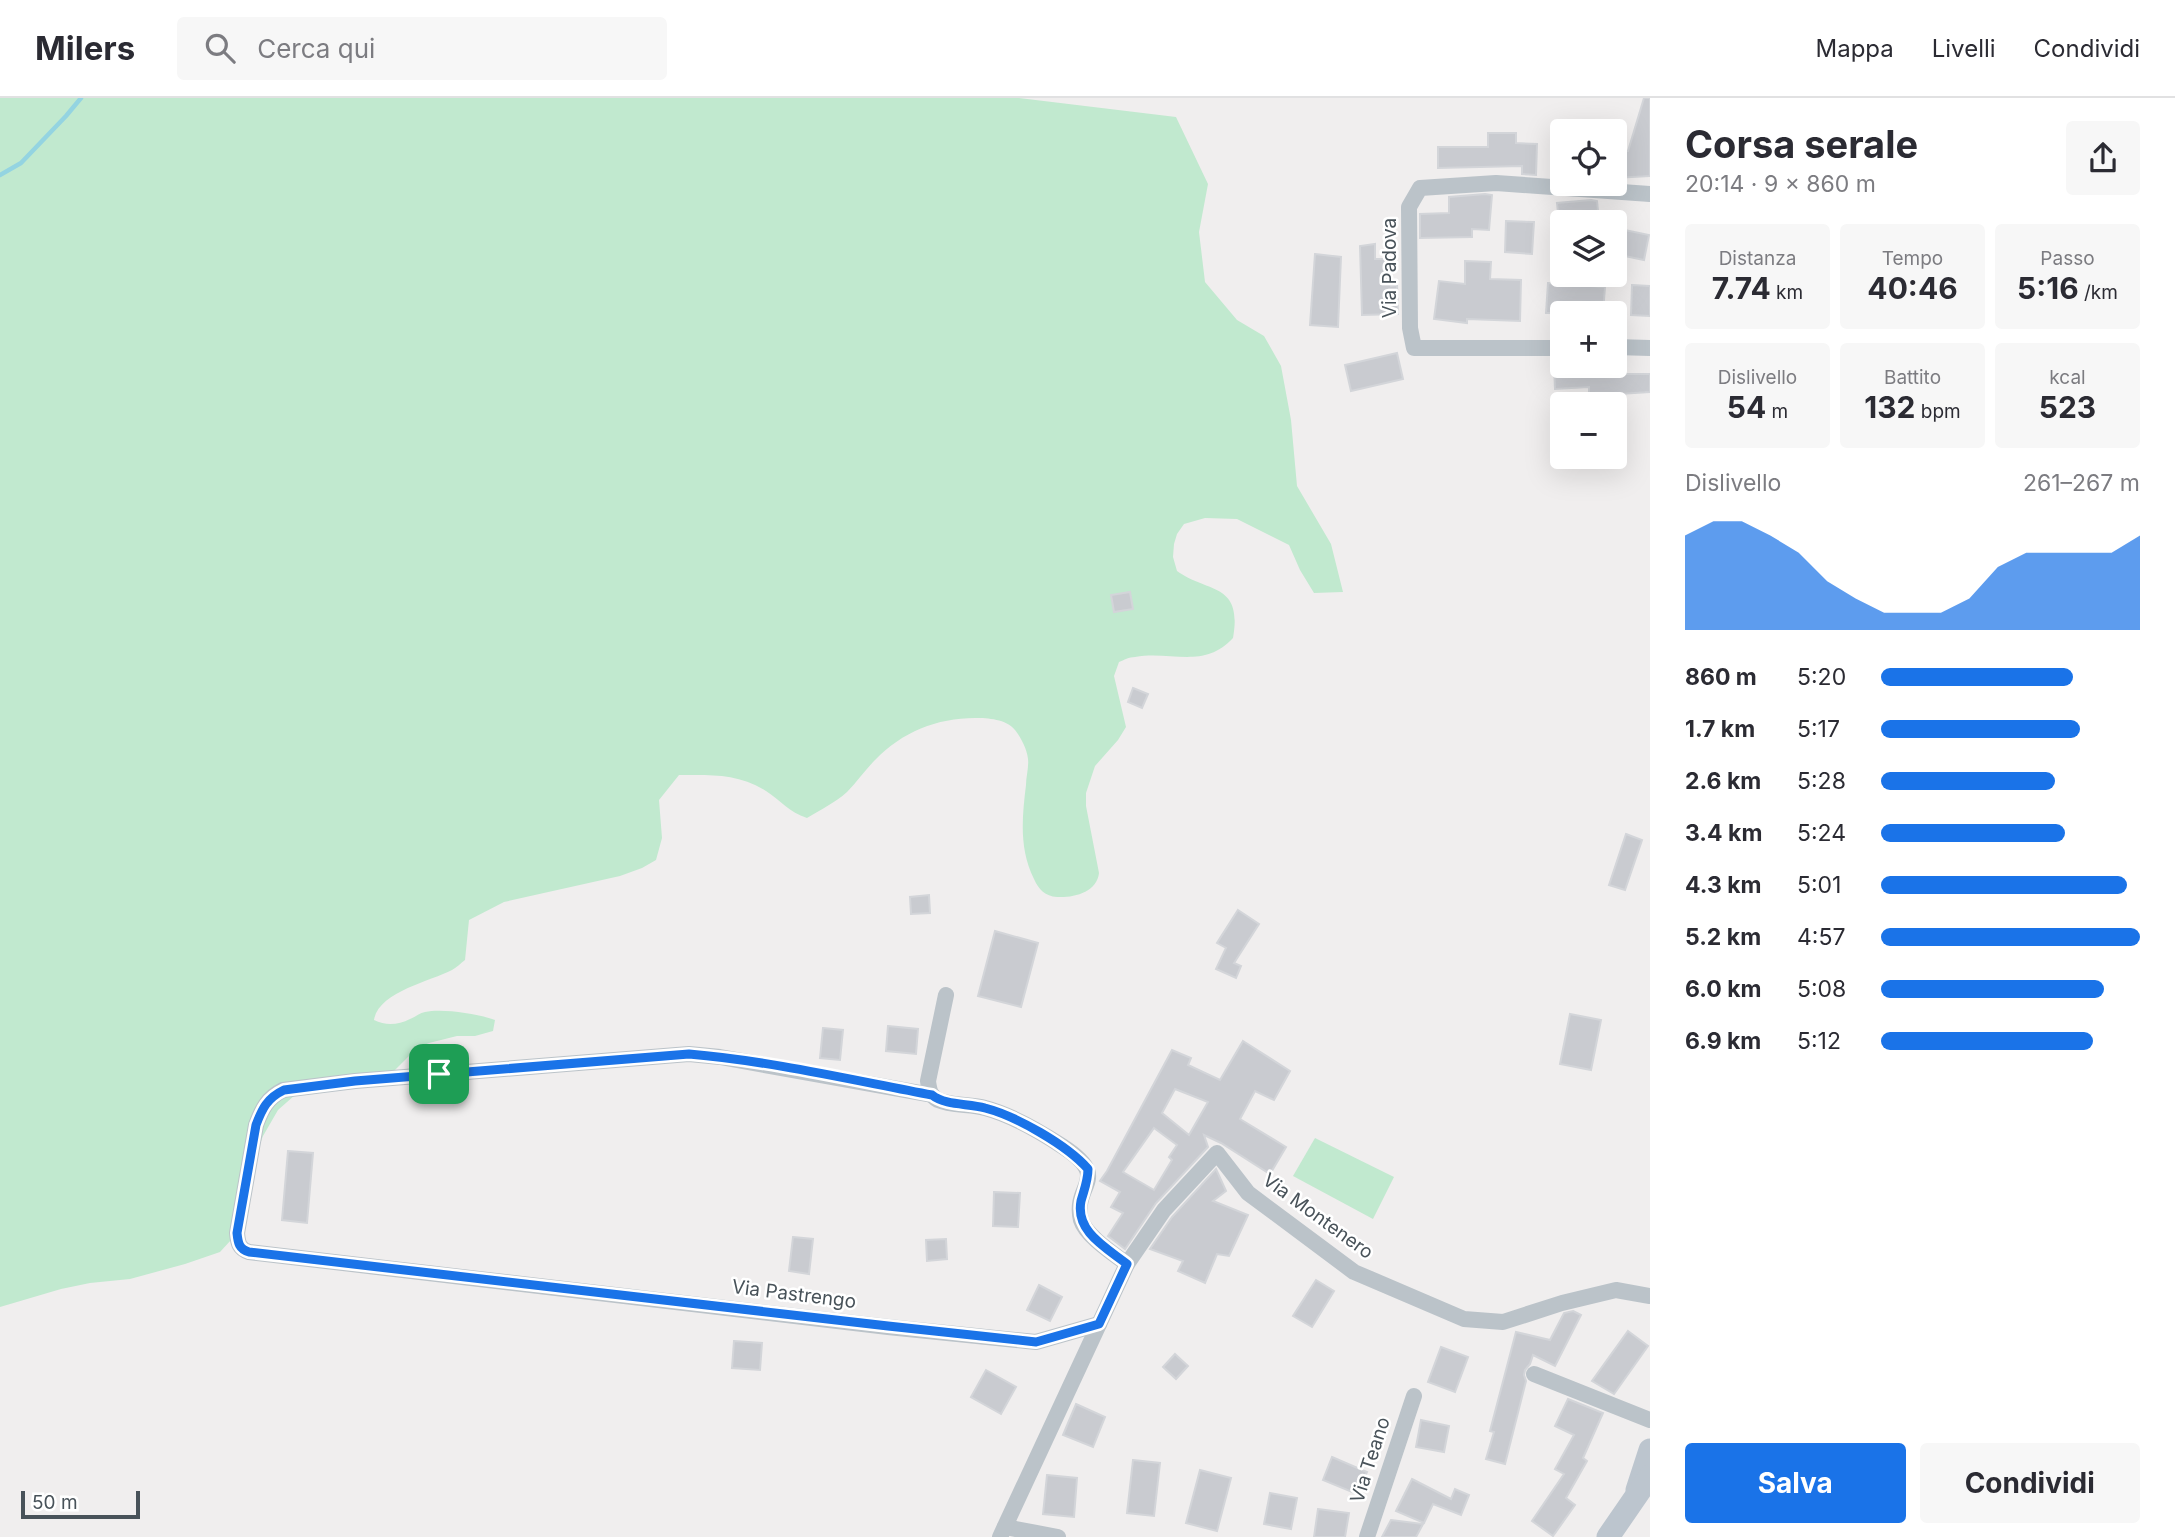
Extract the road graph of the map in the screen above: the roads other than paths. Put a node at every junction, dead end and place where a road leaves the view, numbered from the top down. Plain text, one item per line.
1 (1650, 194) edge
2 (1550, 348) edge
3 (1627, 348) edge
4 (1650, 348) edge
5 (946, 995) dead end
6 (932, 1095) junction
7 (1127, 1264) junction
8 (1650, 1296) edge
9 (1099, 1324) junction
10 (1534, 1374) dead end
11 (1414, 1395) dead end
12 (1650, 1420) edge
13 (1650, 1450) edge
14 (1650, 1476) edge
15 (1634, 1499) junction
16 (1003, 1532) edge
17 (1058, 1537) edge
18 (1367, 1537) edge
19 (1608, 1537) edge

1 - 2 street, Via Padova
3 - 4 street
5 - 6 street
6 - 7 street
6 - 9 street, Via Pastrengo
7 - 8 street, Via Montenero
7 - 9 street, Via Montenero
9 - 16 street
10 - 12 street
11 - 18 street, Via Teano
13 - 15 street
14 - 15 street
15 - 19 street
16 - 17 street

